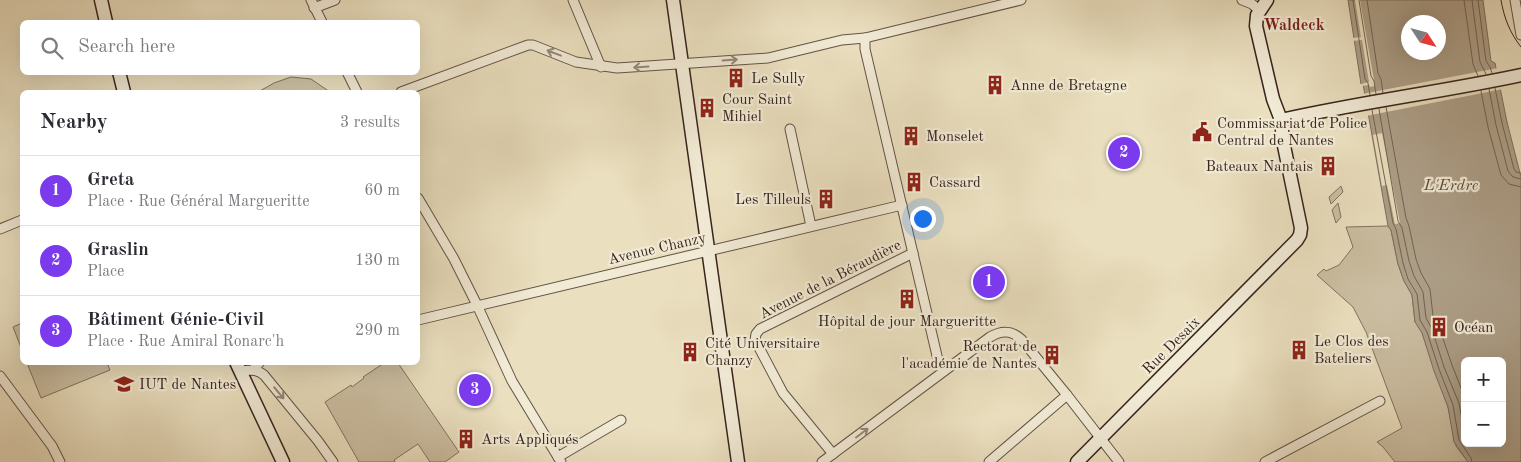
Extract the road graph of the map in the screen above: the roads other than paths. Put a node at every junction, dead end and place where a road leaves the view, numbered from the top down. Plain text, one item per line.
1 (101, 0) edge
2 (110, 0) edge
3 (335, 0) edge
4 (573, 0) edge
5 (673, 0) edge
6 (1021, 0) edge
7 (1242, 0) edge
8 (1515, 0) edge
9 (313, 4) edge
10 (1263, 5) edge
11 (106, 20) edge
12 (114, 20) edge
13 (321, 20) edge
14 (1521, 36) edge
15 (865, 38) junction
16 (682, 64) junction
17 (601, 66) junction
18 (121, 75) edge
19 (348, 75) edge
20 (1516, 76) edge
21 (124, 90) edge
22 (356, 90) edge
23 (406, 90) edge
24 (1281, 120) junction
25 (790, 129) dead end
26 (420, 201) edge
27 (902, 205) junction
28 (20, 221) edge
29 (811, 226) junction
30 (1, 227) edge
31 (708, 250) junction
32 (913, 253) junction
33 (477, 305) junction
34 (420, 319) edge
35 (244, 367) edge
36 (947, 368) junction
37 (0, 376) edge
38 (1067, 395) junction
39 (1380, 400) dead end
40 (621, 420) dead end
41 (1100, 438) junction
42 (833, 454) junction
43 (559, 459) edge
44 (281, 461) edge
45 (60, 462) edge
46 (333, 462) edge
47 (738, 462) edge
48 (822, 462) edge
49 (989, 462) edge
50 (1077, 462) edge
51 (1119, 462) edge
52 (1265, 462) edge

1 - 11 street
2 - 12 street
3 - 9 street
4 - 17 street
5 - 16 street
6 - 15 street
7 - 10 street
8 - 14 street
9 - 13 street
10 - 24 street, Rue Desaix
16 -> 15 street
15 - 27 street
16 -> 17 street
16 - 31 street
17 -> 23 street
18 - 21 street
19 - 22 street
20 - 24 street
24 - 41 street, Rue Desaix
25 - 29 street
26 - 33 street
27 - 29 street, Avenue Chanzy
27 - 32 street
28 - 30 street
29 - 31 street, Avenue Chanzy
31 - 33 street, Avenue Chanzy
31 - 47 street
32 - 36 street
32 - 42 street, Avenue de la Béraudière
33 - 34 street, Avenue Chanzy
33 - 43 street
35 - 44 street
35 -> 46 street
36 - 38 street
42 -> 36 street
37 - 45 street
38 - 41 street
38 - 49 street
39 - 52 street
40 - 43 street
41 - 50 street, Rue Desaix
41 - 51 street
42 - 48 street

